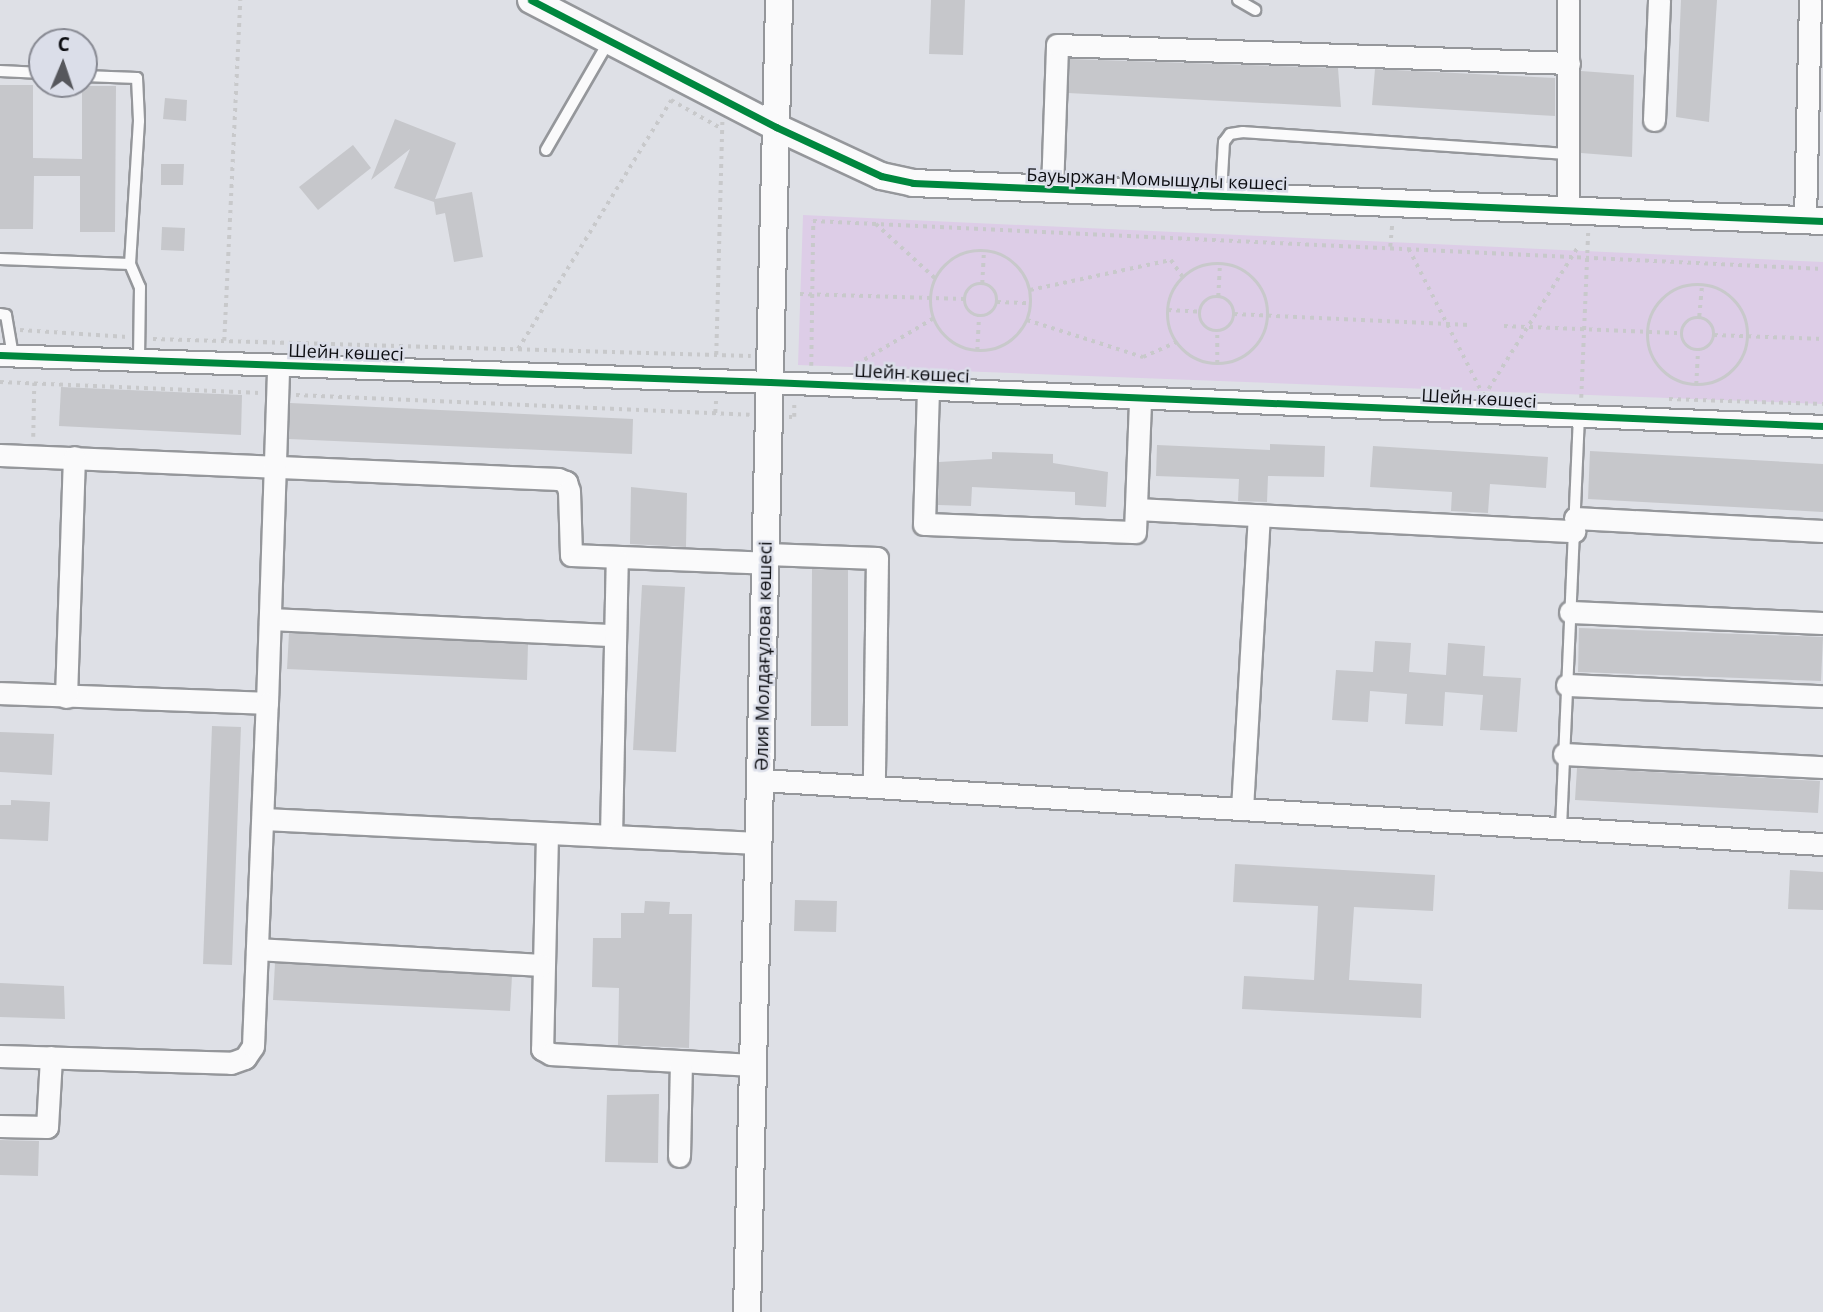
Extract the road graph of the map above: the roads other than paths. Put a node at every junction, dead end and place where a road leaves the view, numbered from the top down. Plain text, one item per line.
1 (531, 0) edge
2 (779, 0) edge
3 (1238, 0) edge
4 (1568, 0) edge
5 (1659, 0) edge
6 (1810, 0) edge
7 (1255, 10) dead end
8 (609, 41) junction
9 (1569, 63) junction
10 (0, 71) edge
11 (28, 72) edge
12 (98, 77) edge
13 (1654, 120) dead end
14 (776, 127) junction
15 (546, 150) dead end
16 (1569, 154) junction
17 (1052, 190) junction
18 (1221, 197) junction
19 (1579, 211) junction
20 (1814, 221) edge
21 (0, 259) edge
22 (130, 264) junction
23 (0, 314) edge
24 (6, 356) edge
25 (139, 361) junction
26 (278, 366) junction
27 (770, 382) junction
28 (928, 389) junction
29 (1140, 399) junction
30 (1579, 418) junction
31 (1823, 426) edge
32 (0, 455) edge
33 (74, 457) junction
34 (276, 465) junction
35 (1136, 509) junction
36 (1259, 516) junction
37 (1574, 524) junction
38 (1823, 531) edge
39 (766, 559) junction
40 (617, 560) junction
41 (1570, 612) junction
42 (271, 620) junction
43 (1823, 623) edge
44 (615, 635) junction
45 (1567, 685) junction
46 (0, 694) edge
47 (1823, 696) edge
48 (66, 697) junction
49 (267, 704) junction
50 (1564, 754) junction
51 (1823, 767) edge
52 (760, 780) junction
53 (873, 787) junction
54 (1242, 809) junction
55 (264, 819) junction
56 (1561, 828) junction
57 (547, 834) junction
58 (611, 836) junction
59 (758, 843) junction
60 (1823, 844) edge
61 (257, 949) junction
62 (541, 965) junction
63 (0, 1056) edge
64 (51, 1057) junction
65 (681, 1062) junction
66 (752, 1065) junction
67 (0, 1126) edge
68 (679, 1156) dead end
69 (747, 1312) edge

1 - 8 street, Бауыржан Момышұлы көшесі
2 - 14 street, Әлия Молдағұлова көшесі
3 - 7 lane
4 - 9 street
5 - 13 street
6 - 20 street
8 - 14 street, Бауыржан Момышұлы көшесі
8 - 15 lane
9 - 16 street
9 - 17 street
10 - 11 lane
12 - 22 lane
14 - 17 street, Бауыржан Момышұлы көшесі
14 - 27 street, Әлия Молдағұлова көшесі
16 - 18 lane
16 - 19 street
17 - 18 street, Бауыржан Момышұлы көшесі
18 - 19 street, Бауыржан Момышұлы көшесі
19 - 20 street, Бауыржан Момышұлы көшесі
21 - 22 lane
22 - 25 lane
23 - 24 lane
24 - 25 street, Шейн көшесі
25 - 26 street, Шейн көшесі
26 - 27 street, Шейн көшесі
26 - 34 street
27 - 28 street, Шейн көшесі
27 - 39 street, Әлия Молдағұлова көшесі
28 - 29 street, Шейн көшесі
28 - 35 street
29 - 30 street, Шейн көшесі
29 - 35 street
30 - 31 street, Шейн көшесі
30 - 37 lane
32 - 33 street
33 - 34 street
33 - 48 street
34 - 40 street
34 - 42 street
35 - 36 street
36 - 37 street
36 - 54 street
37 - 38 street
37 - 41 lane
39 - 40 street
39 - 52 street, Әлия Молдағұлова көшесі
39 - 53 street
40 - 44 street
41 - 43 street
41 - 45 lane
42 - 44 street
42 - 49 street
44 - 58 street
45 - 47 street
45 - 50 lane
46 - 48 street
48 - 49 street
49 - 55 street
50 - 51 street
50 - 56 lane
52 - 53 street
52 - 59 street, Әлия Молдағұлова көшесі
53 - 54 street
54 - 56 street
55 - 57 street
55 - 61 street
56 - 60 street
57 - 58 street
57 - 62 street
58 - 59 street
59 - 66 street, Әлия Молдағұлова көшесі
61 - 62 street
61 - 64 street
62 - 65 street
63 - 64 street
64 - 67 street
65 - 66 street
65 - 68 street
66 - 69 street, Әлия Молдағұлова көшесі

